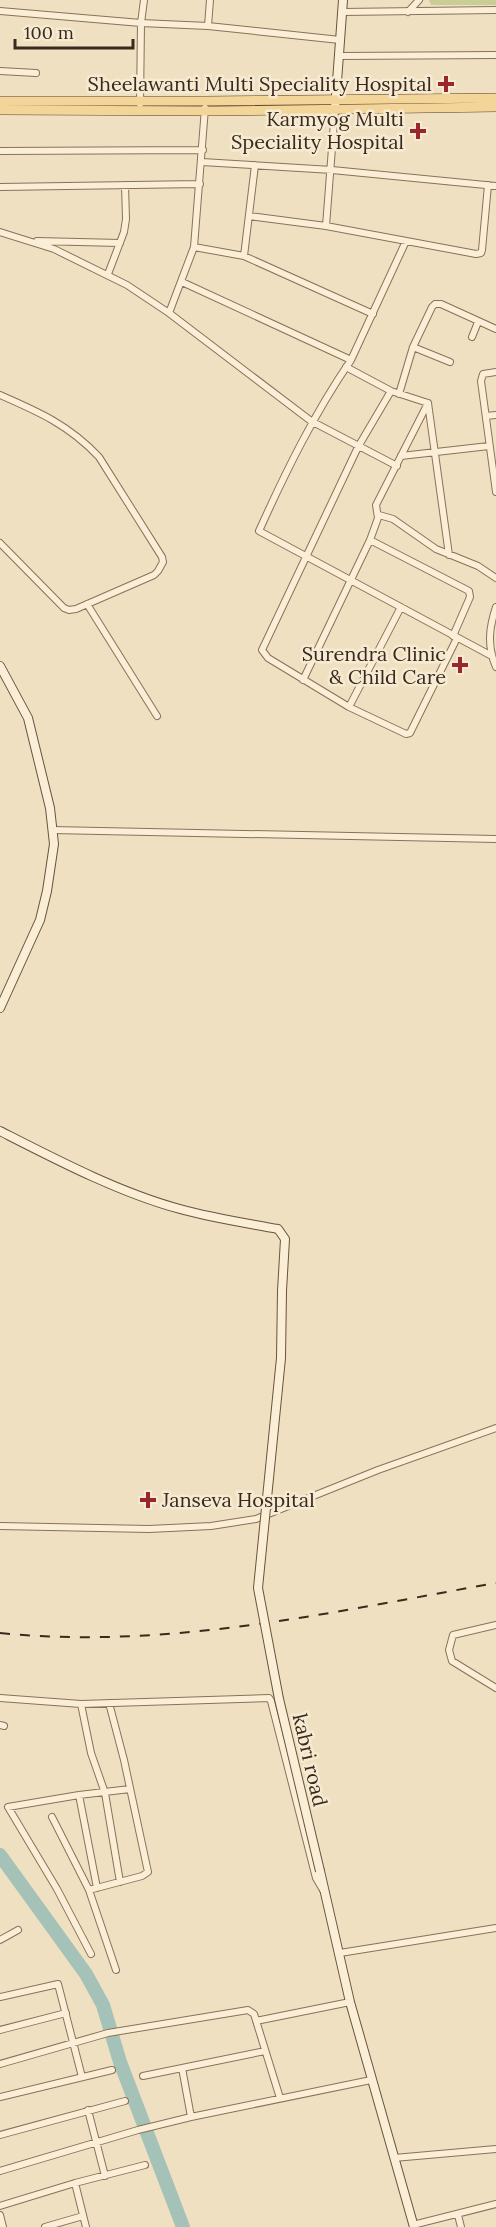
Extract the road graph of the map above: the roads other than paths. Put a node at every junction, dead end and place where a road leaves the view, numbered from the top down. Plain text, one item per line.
1 (144, 0) edge
2 (210, 0) edge
3 (343, 0) edge
4 (419, 0) edge
5 (496, 10) edge
6 (0, 11) edge
7 (342, 12) junction
8 (408, 12) junction
9 (141, 23) junction
10 (208, 26) junction
11 (340, 40) junction
12 (496, 55) edge
13 (340, 56) junction
14 (0, 70) edge
15 (36, 74) dead end
16 (496, 98) edge
17 (0, 101) edge
18 (335, 104) junction
19 (140, 105) junction
20 (108, 106) junction
21 (205, 106) junction
22 (496, 107) edge
23 (0, 110) edge
24 (203, 150) junction
25 (0, 152) edge
26 (202, 162) junction
27 (255, 165) junction
28 (332, 170) junction
29 (200, 184) junction
30 (125, 185) junction
31 (488, 185) junction
32 (496, 186) edge
33 (0, 187) edge
34 (249, 216) junction
35 (326, 225) junction
36 (0, 232) edge
37 (31, 241) junction
38 (406, 241) junction
39 (120, 243) junction
40 (194, 247) junction
41 (244, 256) junction
42 (108, 274) junction
43 (182, 282) junction
44 (169, 313) junction
45 (373, 314) junction
46 (478, 322) junction
47 (496, 329) edge
48 (472, 337) dead end
49 (413, 347) junction
50 (351, 360) junction
51 (450, 362) dead end
52 (346, 367) junction
53 (496, 372) edge
54 (391, 391) junction
55 (399, 394) junction
56 (0, 395) edge
57 (428, 403) junction
58 (496, 415) edge
59 (486, 417) junction
60 (312, 422) junction
61 (489, 446) junction
62 (358, 447) junction
63 (434, 452) junction
64 (493, 454) edge
65 (401, 456) junction
66 (397, 466) junction
67 (496, 492) edge
68 (379, 514) junction
69 (370, 540) junction
70 (0, 543) edge
71 (449, 555) junction
72 (306, 557) junction
73 (496, 578) edge
74 (350, 581) junction
75 (87, 604) junction
76 (401, 607) junction
77 (496, 607) edge
78 (455, 637) junction
79 (489, 638) junction
80 (496, 641) edge
81 (490, 655) junction
82 (0, 666) edge
83 (496, 667) edge
84 (303, 680) junction
85 (349, 707) junction
86 (157, 716) dead end
87 (52, 830) junction
88 (496, 839) edge
89 (0, 1008) edge
90 (0, 1131) edge
91 (496, 1428) edge
92 (0, 1526) edge
93 (496, 1625) edge
94 (496, 1688) edge
95 (0, 1698) edge
96 (109, 1703) junction
97 (81, 1704) junction
98 (130, 1789) junction
99 (105, 1793) junction
100 (79, 1795) junction
101 (52, 1817) dead end
102 (120, 1882) junction
103 (97, 1888) junction
104 (89, 1890) junction
105 (325, 1893) junction
106 (496, 1928) edge
107 (18, 1930) dead end
108 (0, 1940) edge
109 (340, 1953) junction
110 (91, 1954) dead end
111 (116, 1970) dead end
112 (0, 1997) edge
113 (350, 2002) junction
114 (66, 2013) junction
115 (256, 2021) junction
116 (0, 2030) edge
117 (74, 2044) junction
118 (265, 2051) junction
119 (0, 2064) edge
120 (182, 2068) junction
121 (112, 2070) dead end
122 (142, 2076) dead end
123 (82, 2077) junction
124 (371, 2080) junction
125 (0, 2097) edge
126 (280, 2098) junction
127 (124, 2101) dead end
128 (88, 2110) junction
129 (191, 2117) junction
130 (0, 2135) edge
131 (97, 2142) junction
132 (496, 2149) edge
133 (394, 2158) junction
134 (145, 2165) dead end
135 (0, 2171) edge
136 (105, 2176) junction
137 (75, 2183) junction
138 (496, 2204) edge
139 (0, 2206) edge
140 (0, 2215) edge
141 (458, 2215) junction
142 (83, 2216) junction
143 (413, 2226) edge
144 (3, 2227) edge
145 (45, 2227) edge
146 (86, 2227) edge
147 (461, 2227) edge

1 - 9 street
2 - 10 street
3 - 7 street
4 - 8 street
5 - 8 street
6 - 9 street
7 - 8 street
7 - 11 street
9 - 10 street
9 - 19 street
10 - 11 street
11 - 13 street
12 - 13 street
13 - 18 street
14 - 15 street
16 - 18 main road
17 - 20 main road
18 - 21 main road
18 - 22 main road
18 - 28 street
19 - 20 main road
19 - 21 main road
20 - 23 main road
21 - 24 street
24 - 25 street
24 - 26 street
26 - 27 street
26 - 29 street
27 - 28 street
27 - 34 street
28 - 31 street
28 - 35 street
29 - 30 street
29 - 40 street
30 - 33 street
30 - 39 street
31 - 32 street
31 - 38 street
34 - 35 street
34 - 41 street
35 - 38 street
36 - 37 street
37 - 39 street
37 - 42 street
38 - 45 street
39 - 42 street
40 - 41 street
40 - 43 street
41 - 45 street
42 - 44 street
43 - 44 street
43 - 50 street
44 - 60 street
45 - 50 street
46 - 47 street
46 - 48 street
46 - 49 street
49 - 51 street
49 - 55 street
50 - 52 street
52 - 54 street
52 - 60 street
53 - 59 street
54 - 55 street
54 - 62 street
55 - 57 street
56 - 75 street
57 - 63 street
57 - 65 street
58 - 59 street
59 - 61 street
60 - 62 street
60 - 72 street
61 - 63 street
61 - 64 street
62 - 66 street
62 - 72 street
63 - 65 street
63 - 71 street
64 - 67 street
65 - 66 street
66 - 68 street
68 - 69 street
68 - 71 street
69 - 74 street
69 - 78 street
70 - 75 street
71 - 73 street
72 - 74 street
72 - 84 street
74 - 76 street
74 - 84 street
75 - 86 street
76 - 78 street
76 - 85 street
77 - 79 street
78 - 81 street
78 - 85 street
79 - 80 street
79 - 81 street
81 - 83 street
82 - 87 street
84 - 85 street
87 - 88 street
87 - 89 street
90 - 105 street, kabri road, bridge
91 - 92 street
93 - 94 street
95 - 97 street
96 - 97 street
96 - 98 street
96 - 105 street
97 - 99 street
98 - 99 street
98 - 102 street
99 - 100 street
99 - 102 street
100 - 103 street
100 - 110 street
101 - 104 street
102 - 103 street
103 - 104 street
104 - 111 street
105 - 109 street, kabri road
106 - 109 street
107 - 108 street
109 - 113 street, kabri road
112 - 114 street
113 - 115 street
113 - 124 street, kabri road
114 - 116 street
114 - 117 street
115 - 117 street
115 - 118 street
117 - 119 street
117 - 123 street
118 - 120 street
118 - 126 street
120 - 122 street
120 - 129 street
121 - 123 street
123 - 125 street
124 - 126 street
124 - 133 street, kabri road
126 - 129 street
127 - 128 street
128 - 130 street
128 - 131 street
129 - 131 street
131 - 135 street
131 - 136 street
132 - 133 street
133 - 143 street, kabri road
134 - 136 street
136 - 137 street
137 - 139 street
137 - 142 street
138 - 141 street
140 - 144 street
141 - 143 street
141 - 147 street
142 - 145 street
142 - 146 street

